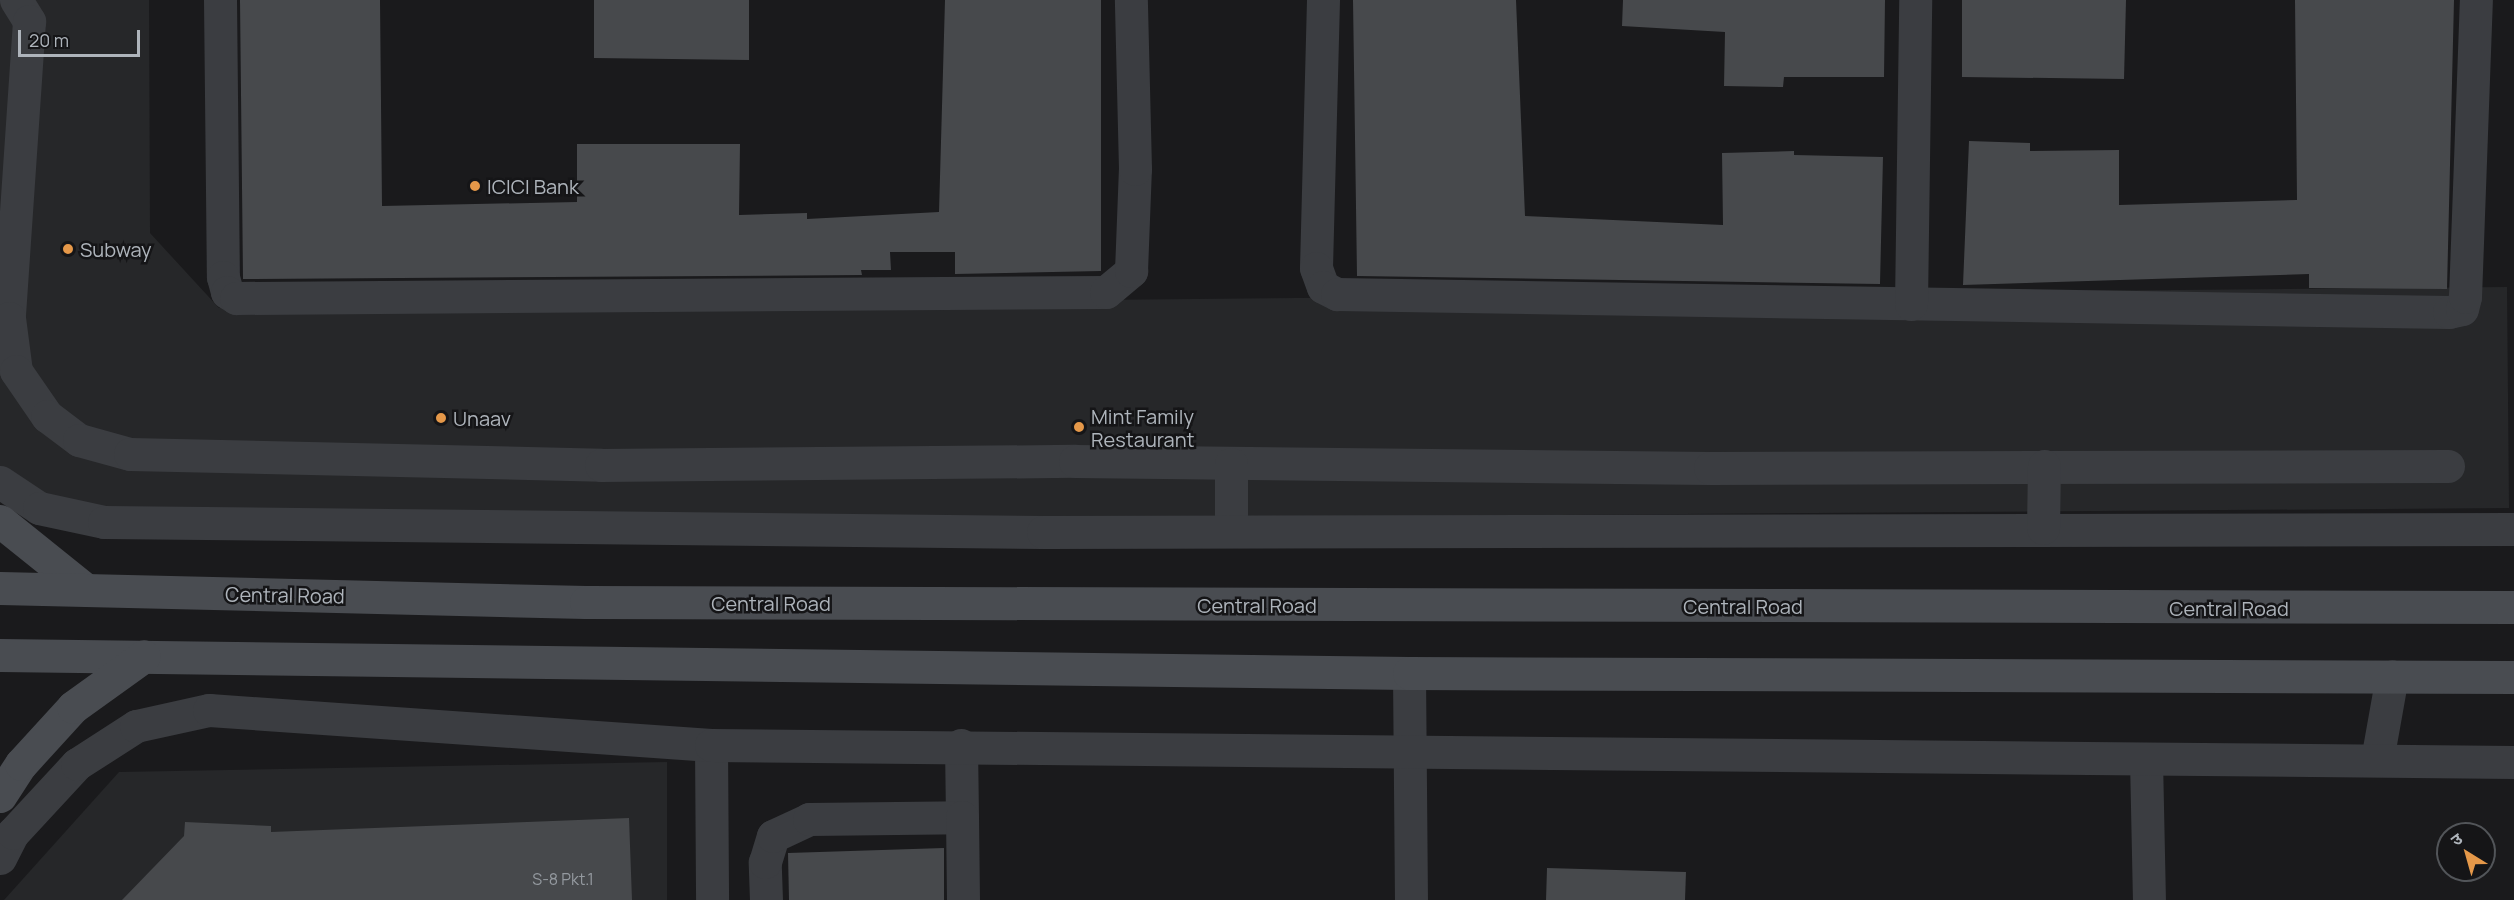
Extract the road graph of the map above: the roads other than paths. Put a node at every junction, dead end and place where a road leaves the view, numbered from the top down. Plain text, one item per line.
1 (16, 0) edge
2 (220, 0) edge
3 (1131, 0) edge
4 (1323, 0) edge
5 (1915, 0) edge
6 (2476, 0) edge
7 (1911, 304) junction
8 (1231, 464) junction
9 (2044, 466) junction
10 (2448, 466) dead end
11 (0, 482) edge
12 (0, 521) edge
13 (2043, 528) junction
14 (2514, 529) edge
15 (1232, 531) junction
16 (0, 588) edge
17 (86, 590) junction
18 (2514, 607) edge
19 (0, 655) edge
20 (144, 656) junction
21 (1409, 673) junction
22 (2392, 676) junction
23 (2514, 677) edge
24 (711, 745) junction
25 (961, 745) junction
26 (1408, 749) junction
27 (2146, 759) junction
28 (2377, 760) junction
29 (2514, 762) edge
30 (0, 796) edge
31 (962, 817) junction
32 (0, 858) edge
33 (712, 900) edge
34 (766, 900) edge
35 (963, 900) edge
36 (1410, 900) edge
37 (2149, 900) edge

1 - 8 street
2 - 3 street
4 - 7 street
5 - 7 street
6 - 7 street
8 - 9 street
8 - 15 street
9 - 10 street
9 - 13 street
11 - 15 street
12 - 17 main road
13 - 14 street
13 - 15 street
16 - 17 main road, Central Road
17 - 18 main road, Central Road
19 - 20 main road
20 - 21 main road
20 - 30 main road
21 - 22 main road
21 - 26 street
22 - 23 main road
22 - 28 street
24 - 25 street
24 - 32 street
24 - 33 street
25 - 26 street
25 - 31 street
26 - 27 street
26 - 36 street
27 - 28 street
27 - 37 street
28 - 29 street
31 - 34 street
31 - 35 street

